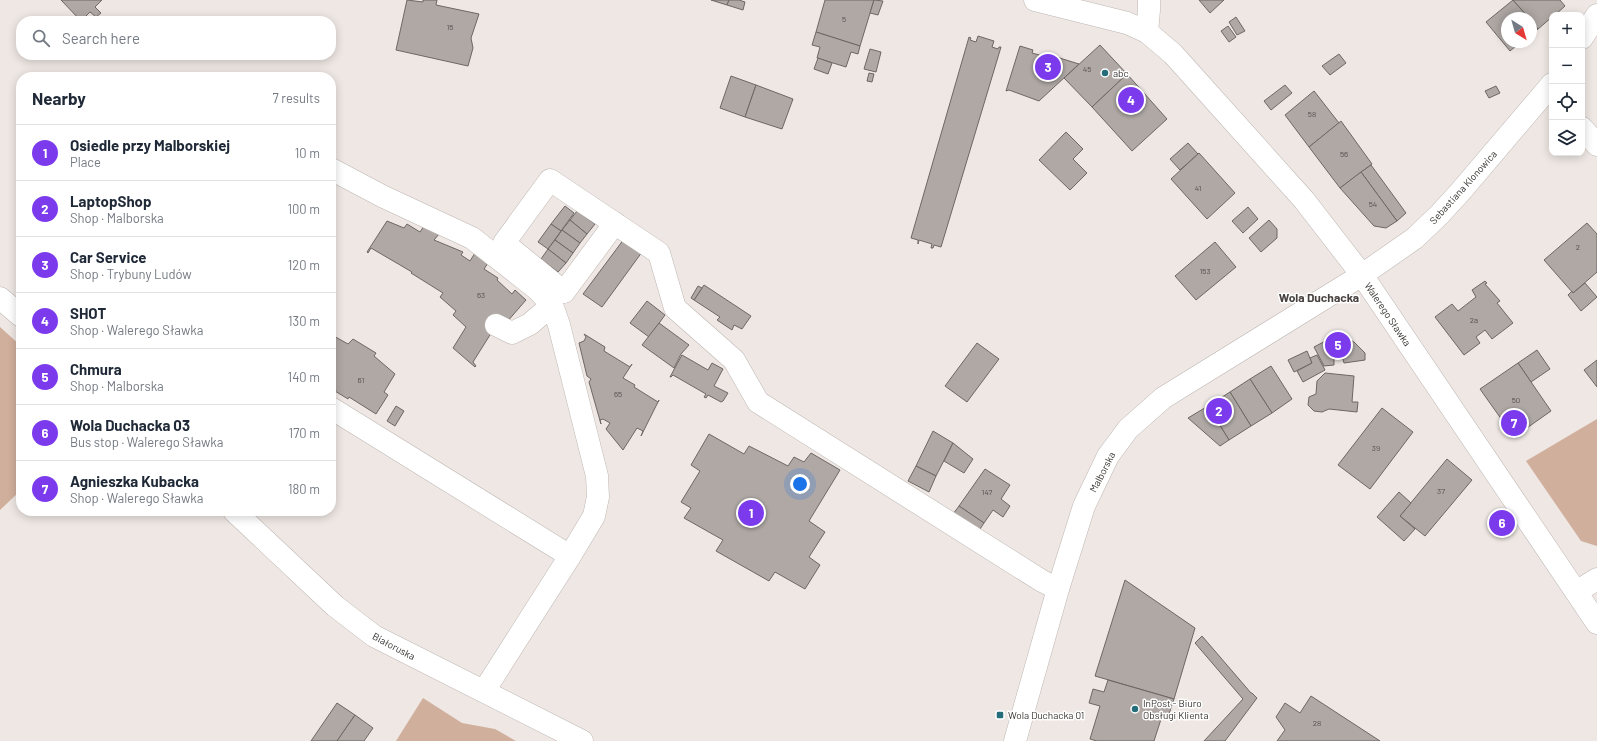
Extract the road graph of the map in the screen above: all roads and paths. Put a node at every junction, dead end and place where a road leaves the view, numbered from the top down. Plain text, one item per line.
1 (1035, 0) edge
2 (1149, 0) edge
3 (1597, 16) edge
4 (1146, 32) junction
5 (1585, 34) edge
6 (1549, 92) edge
7 (1585, 131) edge
8 (1597, 145) edge
9 (336, 172) edge
10 (615, 223) junction
11 (1362, 275) junction
12 (0, 298) edge
13 (552, 305) junction
14 (16, 312) edge
15 (496, 325) dead end
16 (336, 411) edge
17 (239, 516) edge
18 (570, 556) junction
19 (1597, 579) edge
20 (1058, 589) junction
21 (1576, 592) junction
22 (1597, 623) edge
23 (484, 691) junction
24 (582, 741) edge
25 (1015, 741) edge

1 - 4 street, Walerego Sławka
2 - 4 street
3 - 5 street
4 - 11 street, Walerego Sławka
6 - 11 street, Sebastiana Klonowica
7 - 8 street
9 - 13 street
10 - 10 street
10 - 20 street
11 - 20 street, Malborska
11 - 21 street, Walerego Sławka
12 - 14 street
13 - 15 street
13 - 18 street
16 - 18 street
17 - 23 street, Białoruska
18 - 23 street
19 - 21 street
20 - 25 street, Malborska
21 - 22 street, Walerego Sławka
23 - 24 street, Białoruska

